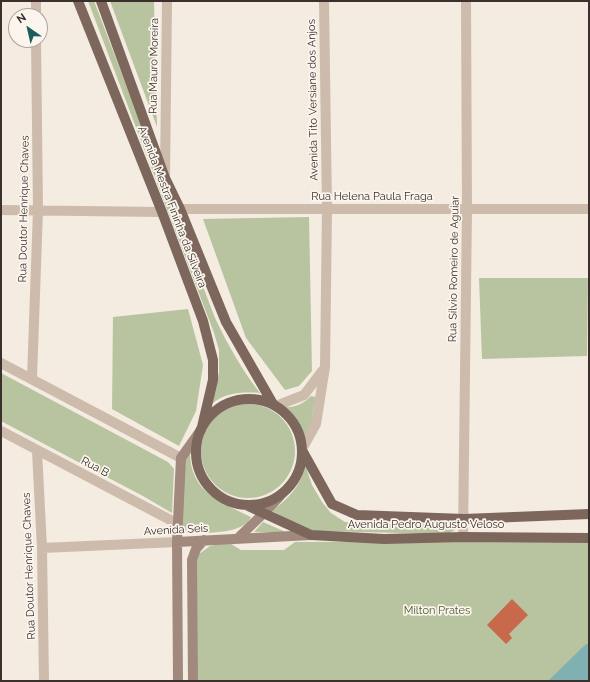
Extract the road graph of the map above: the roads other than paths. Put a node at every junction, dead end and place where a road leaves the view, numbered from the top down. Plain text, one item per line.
1 (78, 1) edge
2 (101, 1) edge
3 (167, 1) edge
4 (324, 1) edge
5 (466, 1) edge
6 (36, 48) edge
7 (166, 178) junction
8 (180, 209) junction
9 (327, 209) junction
10 (467, 209) junction
11 (589, 209) edge
12 (1, 210) edge
13 (38, 210) junction
14 (162, 212) junction
15 (1, 363) edge
16 (325, 367) junction
17 (32, 378) junction
18 (274, 405) junction
19 (202, 429) junction
20 (1, 431) edge
21 (303, 450) junction
22 (37, 451) junction
23 (181, 458) junction
24 (280, 496) junction
25 (246, 505) junction
26 (264, 513) junction
27 (589, 514) edge
28 (464, 519) junction
29 (178, 524) junction
30 (311, 535) junction
31 (463, 537) junction
32 (589, 538) edge
33 (237, 539) junction
34 (204, 540) junction
35 (177, 542) junction
36 (42, 548) junction
37 (44, 681) edge
38 (178, 681) edge
39 (193, 681) edge

1 - 14 main road, Avenida Mestra Fininha da Silveira
2 - 7 main road, Avenida Mestra Fininha da Silveira
3 - 7 street, Rua Mauro Moreira
4 - 9 street, Avenida Tito Versiane dos Anjos
5 - 10 street, Rua Sílvio Romeiro de Aguiar
6 - 13 street, Rua Doutor Henrique Chaves
7 - 8 main road, Avenida Mestra Fininha da Silveira
8 - 9 street, Rua Helena Paula Fraga
8 - 18 main road, Avenida Mestra Fininha da Silveira
9 - 10 street, Rua Helena Paula Fraga
9 - 16 street, Avenida Tito Versiane dos Anjos
10 - 11 street, Rua Helena Paula Fraga
10 - 28 street, Rua Sílvio Romeiro de Aguiar
12 - 13 street
13 - 14 street
13 - 17 street, Rua Doutor Henrique Chaves
14 - 19 main road, Avenida Mestra Fininha da Silveira
15 - 17 street
16 - 18 street
16 - 21 street, Avenida Tito Versiane dos Anjos
17 - 23 street
18 - 19 main road
18 - 21 main road
19 - 23 street
19 - 25 main road
20 - 22 street, Rua B
21 - 24 main road
21 - 28 main road, Avenida Pedro Augusto Veloso
22 - 29 street, Rua B
22 - 36 street, Rua Doutor Henrique Chaves
23 - 29 street
24 - 25 main road
24 - 26 street
25 - 26 main road, Avenida Pedro Augusto Veloso
26 - 30 main road, Avenida Pedro Augusto Veloso
26 - 33 street
27 - 28 main road, Avenida Pedro Augusto Veloso
28 - 31 street, Rua Sílvio Romeiro de Aguiar
29 - 35 street
30 - 31 main road, Avenida Pedro Augusto Veloso
30 - 33 street, Avenida Seis
31 - 32 main road, Avenida Pedro Augusto Veloso
33 - 34 street, Avenida Seis
34 - 35 street, Avenida Seis
34 - 39 street
35 - 36 street, Avenida Seis
35 - 38 street
36 - 37 street, Rua Doutor Henrique Chaves

